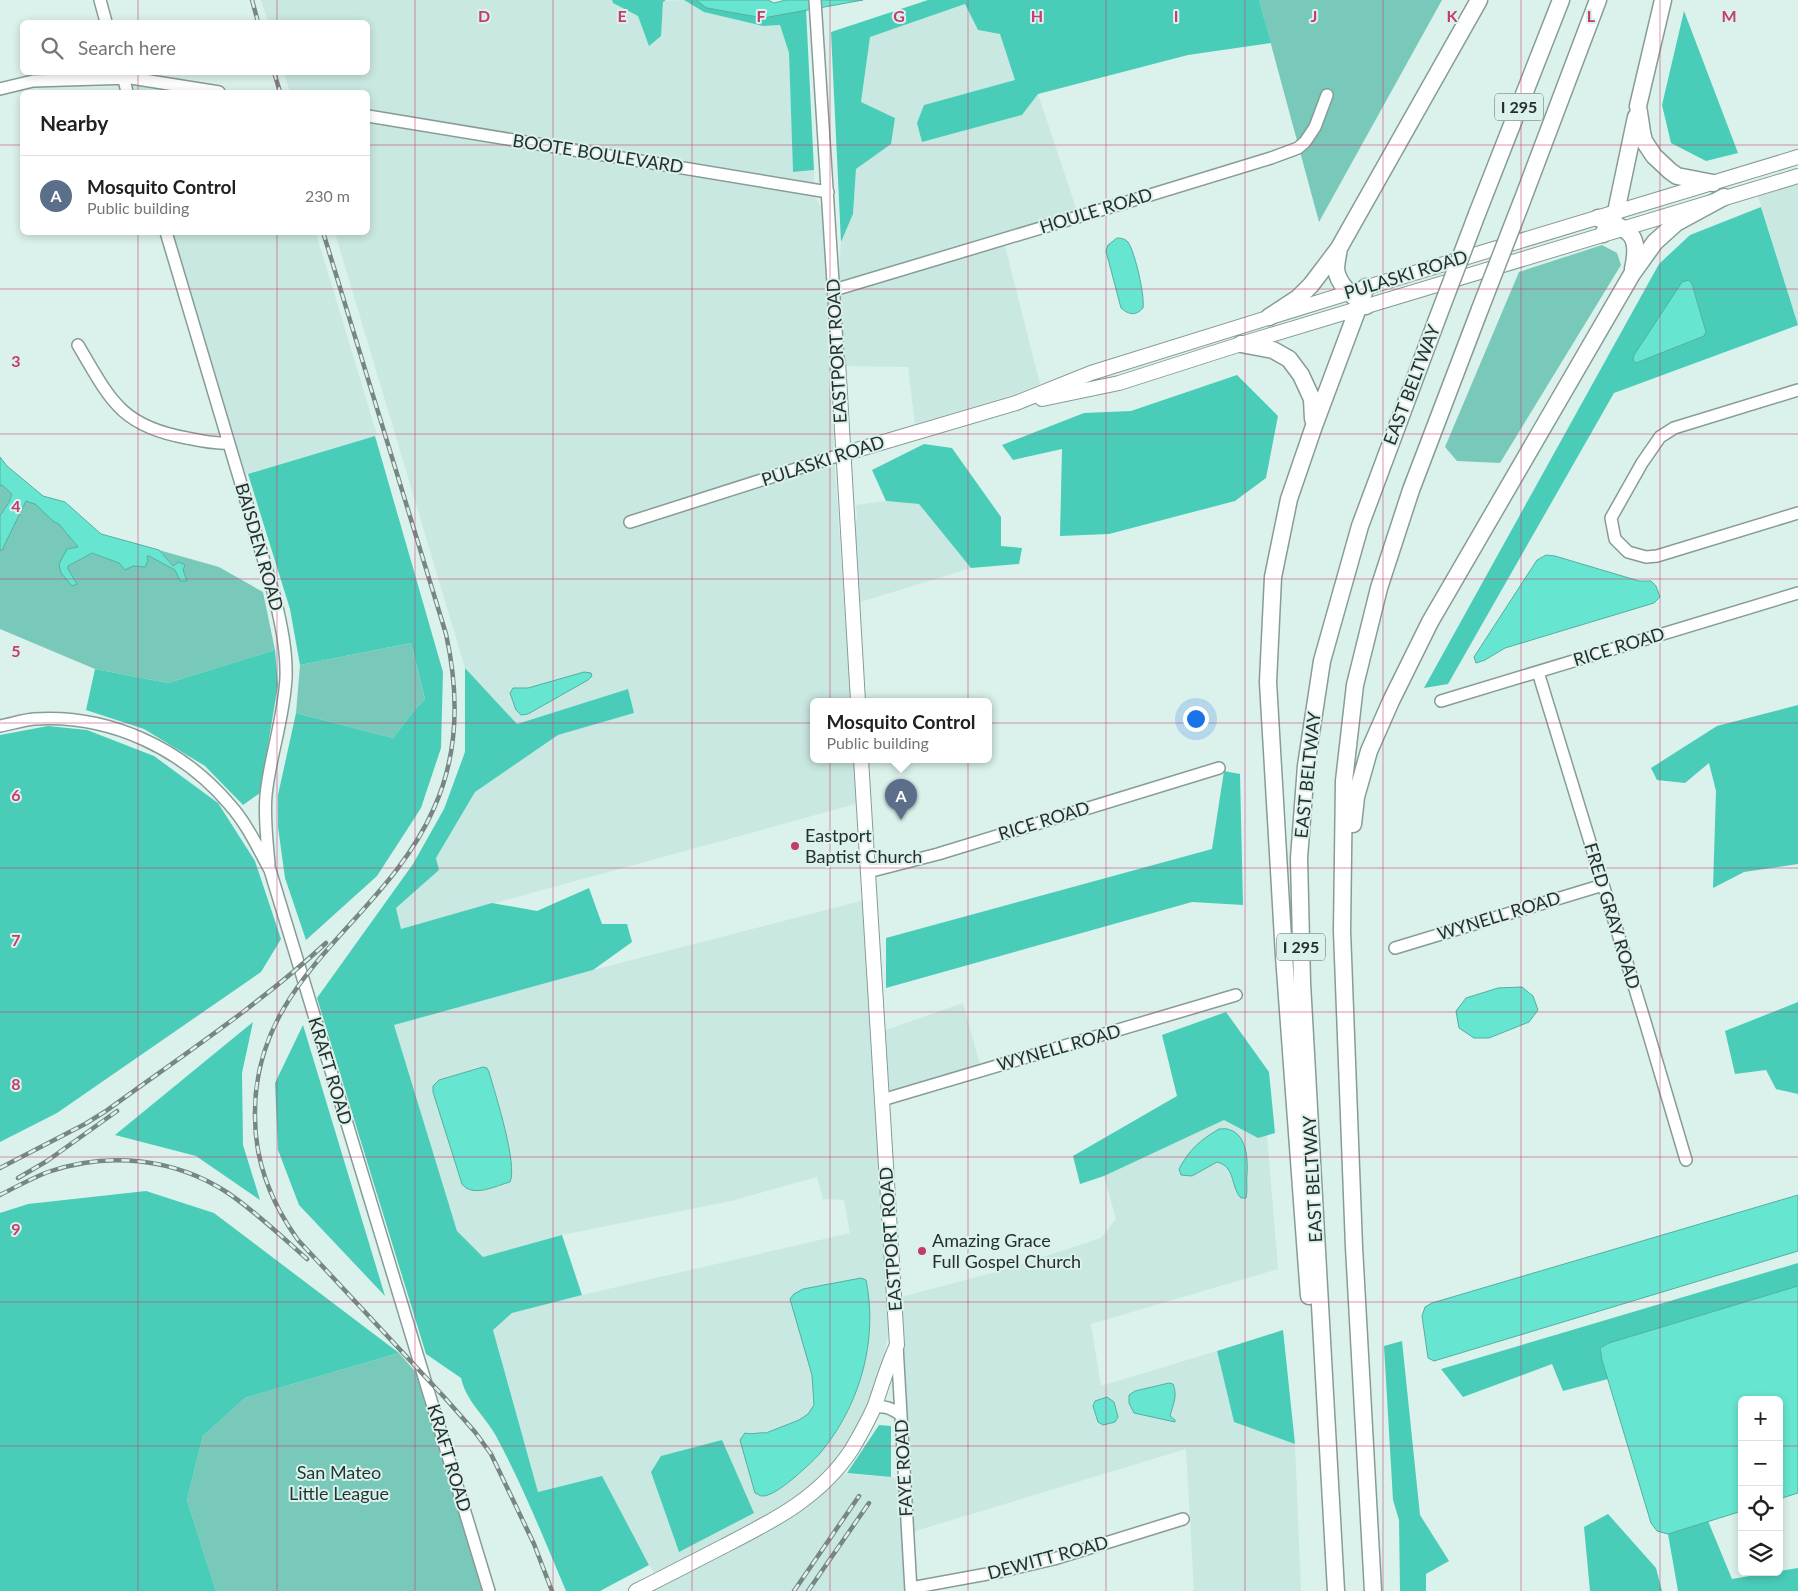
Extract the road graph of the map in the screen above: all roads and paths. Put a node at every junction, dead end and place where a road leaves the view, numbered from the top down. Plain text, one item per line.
1 (100, 0) edge
2 (815, 0) edge
3 (1479, 0) edge
4 (1561, 0) edge
5 (1598, 0) edge
6 (1663, 0) edge
7 (105, 20) edge
8 (123, 75) edge
9 (0, 89) edge
10 (127, 90) edge
11 (208, 90) edge
12 (1327, 95) dead end
13 (1638, 106) junction
14 (370, 116) edge
15 (1798, 157) edge
16 (1798, 176) edge
17 (1713, 183) junction
18 (828, 192) junction
19 (1724, 197) junction
20 (1610, 223) junction
21 (167, 235) edge
22 (1339, 248) junction
23 (1632, 274) junction
24 (834, 290) junction
25 (1360, 299) junction
26 (1269, 317) junction
27 (1240, 344) junction
28 (78, 345) dead end
29 (838, 360) joint
30 (1798, 390) edge
31 (1016, 403) junction
32 (1314, 426) junction
33 (228, 443) junction
34 (842, 454) junction
35 (1798, 513) edge
36 (630, 522) dead end
37 (1798, 593) edge
38 (1538, 672) junction
39 (858, 698) edge
40 (1441, 701) dead end
41 (0, 726) edge
42 (861, 763) edge
43 (1220, 768) dead end
44 (266, 819) junction
45 (249, 830) junction
46 (270, 870) junction
47 (868, 872) junction
48 (1603, 885) junction
49 (1342, 931) junction
50 (1395, 948) dead end
51 (1236, 996) dead end
52 (882, 1100) junction
53 (1686, 1160) dead end
54 (898, 1345) junction
55 (874, 1407) junction
56 (901, 1415) junction
57 (1183, 1519) dead end
58 (1333, 1544) junction
59 (911, 1590) edge
60 (489, 1591) edge
61 (636, 1591) edge
62 (1336, 1591) edge
63 (1373, 1591) edge

1 - 7 street
2 - 18 street, EASTPORT ROAD
3 - 22 highway
4 - 58 highway, EAST BELTWAY / I 295, bridge
5 - 49 highway, EAST BELTWAY / I 295, bridge
6 - 13 highway
8 - 9 street
8 - 10 street
8 - 11 street
12 - 24 street, HOULE ROAD
13 - 17 highway
13 - 20 highway
14 - 18 street, BOOTE BOULEVARD
15 - 17 main road, PULASKI ROAD
16 - 19 main road, PULASKI ROAD
17 - 20 main road, PULASKI ROAD
18 - 24 street, EASTPORT ROAD
19 - 20 main road, PULASKI ROAD
19 - 23 highway
20 - 23 highway
20 - 25 main road, PULASKI ROAD
20 - 25 main road, PULASKI ROAD
21 - 33 street, BAISDEN ROAD
22 - 25 highway
22 - 26 highway
23 - 49 highway
24 - 29 street, EASTPORT ROAD
25 - 26 main road, PULASKI ROAD
25 - 27 main road, PULASKI ROAD
25 - 32 highway
26 - 31 main road, PULASKI ROAD
27 - 31 main road, PULASKI ROAD
27 - 32 highway
28 - 33 street
29 - 34 main road, EASTPORT ROAD
30 - 35 street
31 - 34 main road, PULASKI ROAD
32 - 58 highway
33 - 44 street, BAISDEN ROAD
34 - 36 street, PULASKI ROAD
34 - 39 main road, EASTPORT ROAD
37 - 38 street, RICE ROAD
38 - 40 street, RICE ROAD
38 - 48 street, FRED GRAY ROAD
41 - 45 street, KRAFT ROAD
42 - 47 main road, EASTPORT ROAD
43 - 47 street, RICE ROAD
44 - 45 street
44 - 46 street, BAISDEN ROAD
45 - 46 street, KRAFT ROAD
46 - 60 street, KRAFT ROAD
47 - 52 main road, EASTPORT ROAD
48 - 50 street, WYNELL ROAD
48 - 53 street, FRED GRAY ROAD
49 - 63 highway, EAST BELTWAY / I 295
51 - 52 street, WYNELL ROAD
52 - 54 main road, EASTPORT ROAD
54 - 55 main road, EASTPORT ROAD
54 - 56 street, FAYE ROAD
55 - 56 street
55 - 61 main road, EASTPORT ROAD
56 - 59 street, FAYE ROAD
57 - 59 street, DEWITT ROAD
58 - 62 highway, EAST BELTWAY / I 295

